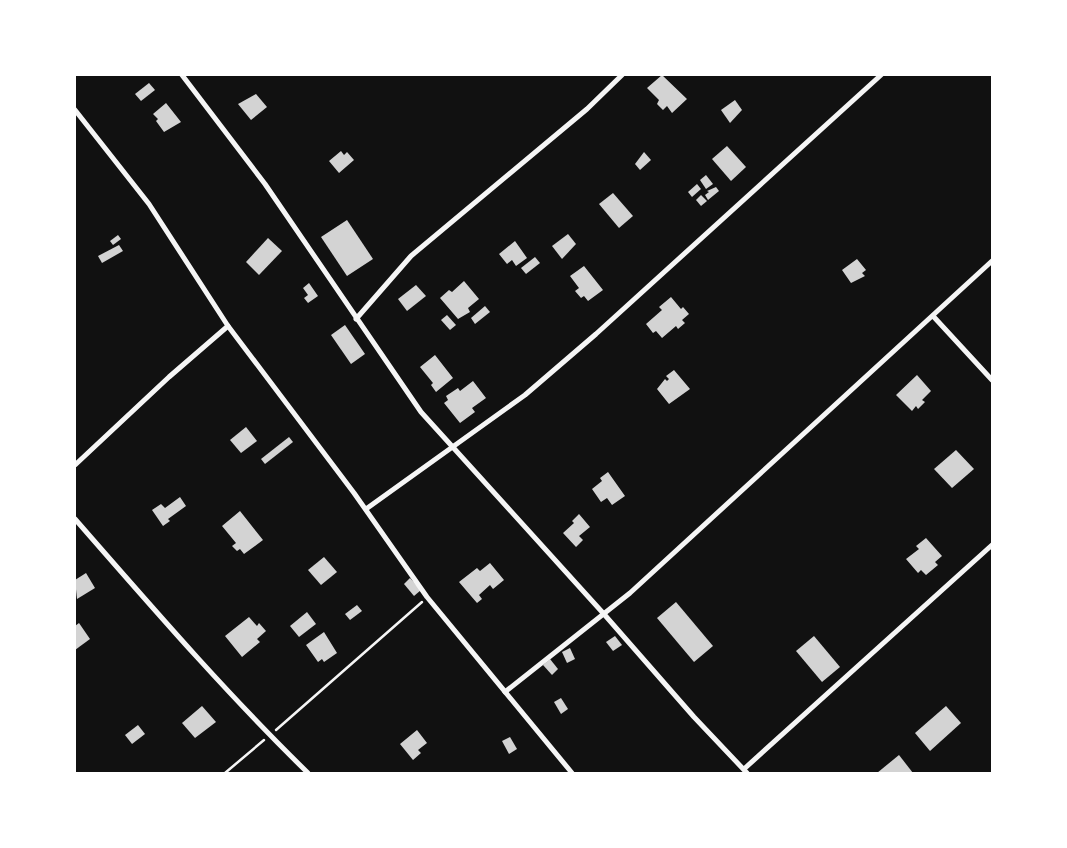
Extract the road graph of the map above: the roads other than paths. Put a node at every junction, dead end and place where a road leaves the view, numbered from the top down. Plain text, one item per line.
1 (182, 75) edge
2 (622, 75) edge
3 (881, 75) edge
4 (75, 112) edge
5 (992, 261) edge
6 (933, 316) junction
7 (356, 319) junction
8 (228, 326) junction
9 (992, 380) edge
10 (454, 448) junction
11 (75, 465) edge
12 (366, 509) junction
13 (75, 519) edge
14 (992, 545) edge
15 (604, 612) junction
16 (505, 692) junction
17 (745, 771) edge
18 (308, 773) edge
19 (572, 773) edge

1 - 7 street
2 - 7 street
3 - 10 street
4 - 8 street
5 - 6 street
6 - 9 street
6 - 15 street
7 - 10 street
8 - 11 street
8 - 12 street
10 - 12 street
10 - 15 street
12 - 16 street
13 - 18 street
14 - 17 street
15 - 16 street
15 - 17 street
16 - 19 street

